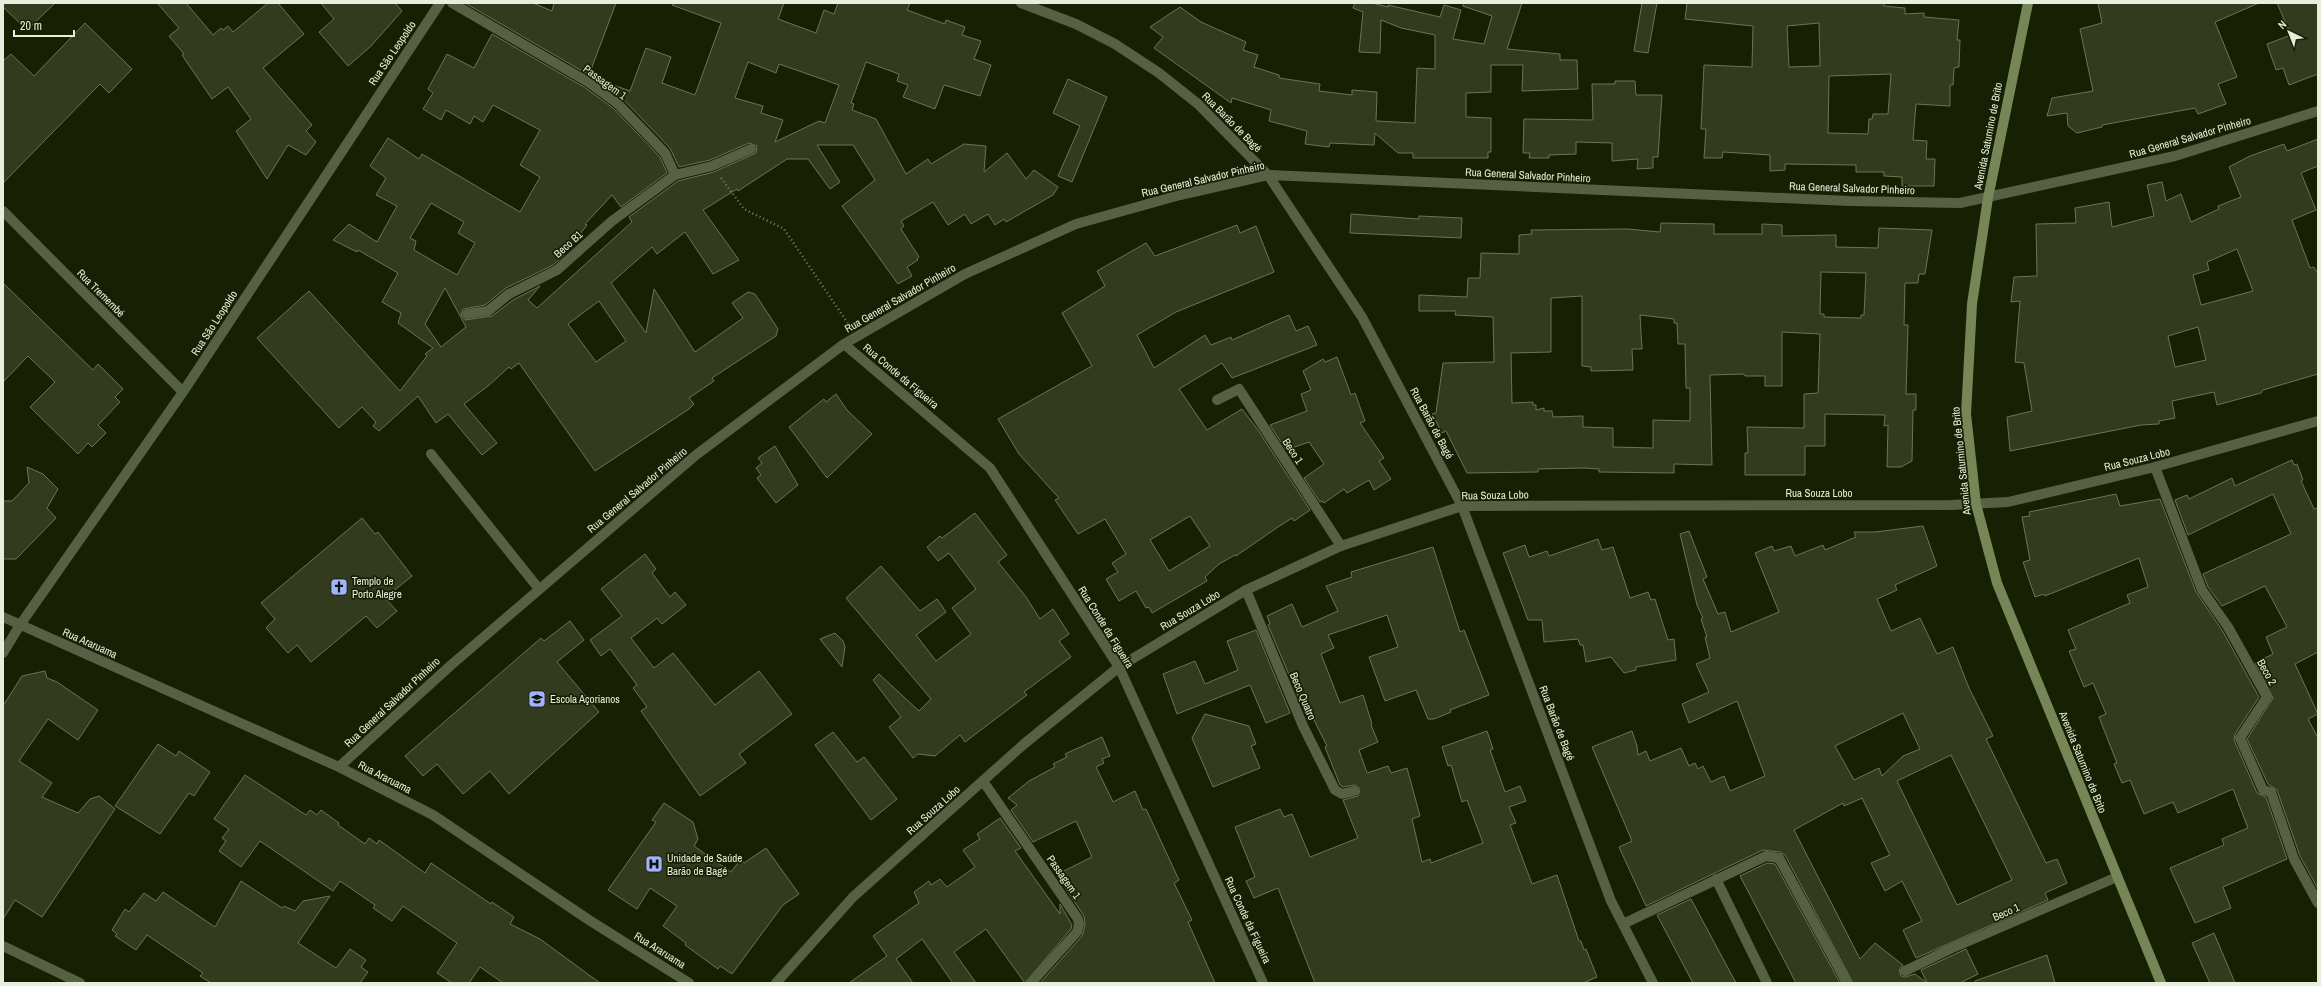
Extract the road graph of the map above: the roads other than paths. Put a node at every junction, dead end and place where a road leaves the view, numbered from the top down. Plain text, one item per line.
1 (440, 3) edge
2 (452, 3) edge
3 (1021, 3) edge
4 (2028, 3) edge
5 (2318, 111) edge
6 (751, 149) dead end
7 (676, 174) junction
8 (1268, 175) junction
9 (1988, 198) junction
10 (3, 211) edge
11 (467, 314) dead end
12 (844, 344) junction
13 (183, 392) junction
14 (1217, 400) dead end
15 (2318, 421) edge
16 (431, 454) dead end
17 (2155, 468) junction
18 (1976, 504) junction
19 (1462, 506) junction
20 (1341, 546) junction
21 (539, 589) junction
22 (1246, 590) junction
23 (3, 617) edge
24 (20, 625) junction
25 (3, 653) edge
26 (1119, 667) junction
27 (339, 767) junction
28 (983, 781) junction
29 (1354, 791) dead end
30 (2117, 877) junction
31 (1716, 879) junction
32 (2318, 903) edge
33 (1623, 924) junction
34 (3, 946) edge
35 (1905, 971) dead end
36 (80, 983) edge
37 (689, 983) edge
38 (776, 983) edge
39 (1031, 983) edge
40 (1263, 983) edge
41 (1653, 983) edge
42 (1767, 983) edge
43 (1847, 983) edge
44 (2161, 983) edge

1 - 13 street, Rua São Leopoldo
2 - 7 street, Passagem 1
3 - 8 street, Rua Barão de Bagé
4 - 9 main road, Avenida Saturnino de Brito
5 - 9 street, Rua General Salvador Pinheiro
6 - 7 street
7 - 11 street, Beco B1
8 - 9 street, Rua General Salvador Pinheiro
8 - 12 street, Rua General Salvador Pinheiro
8 - 19 street, Rua Barão de Bagé
9 - 18 main road, Avenida Saturnino de Brito
10 - 13 street, Rua Tremembé
12 - 21 street, Rua General Salvador Pinheiro
12 - 26 street, Rua Conde da Figueira
13 - 24 street, Rua São Leopoldo
14 - 20 street, Beco 1
15 - 17 street, Rua Souza Lobo
16 - 21 street
17 - 18 street, Rua Souza Lobo
17 - 32 street, Beco 2
18 - 19 street, Rua Souza Lobo
18 - 30 main road, Avenida Saturnino de Brito
19 - 20 street, Rua Souza Lobo
19 - 33 street, Rua Barão de Bagé
20 - 22 street, Rua Souza Lobo
21 - 27 street, Rua General Salvador Pinheiro
22 - 26 street, Rua Souza Lobo
22 - 29 street, Beco Quatro
23 - 24 street, Rua Araruama
24 - 25 street, Rua São Leopoldo
24 - 27 street, Rua Araruama
26 - 28 street, Rua Souza Lobo
26 - 40 street, Rua Conde da Figueira
27 - 37 street, Rua Araruama
28 - 38 street, Rua Souza Lobo
28 - 39 street, Passagem 1
30 - 35 street, Beco 1
30 - 44 main road, Avenida Saturnino de Brito
31 - 33 street
31 - 42 street
31 - 43 street
33 - 41 street, Rua Barão de Bagé
34 - 36 street

